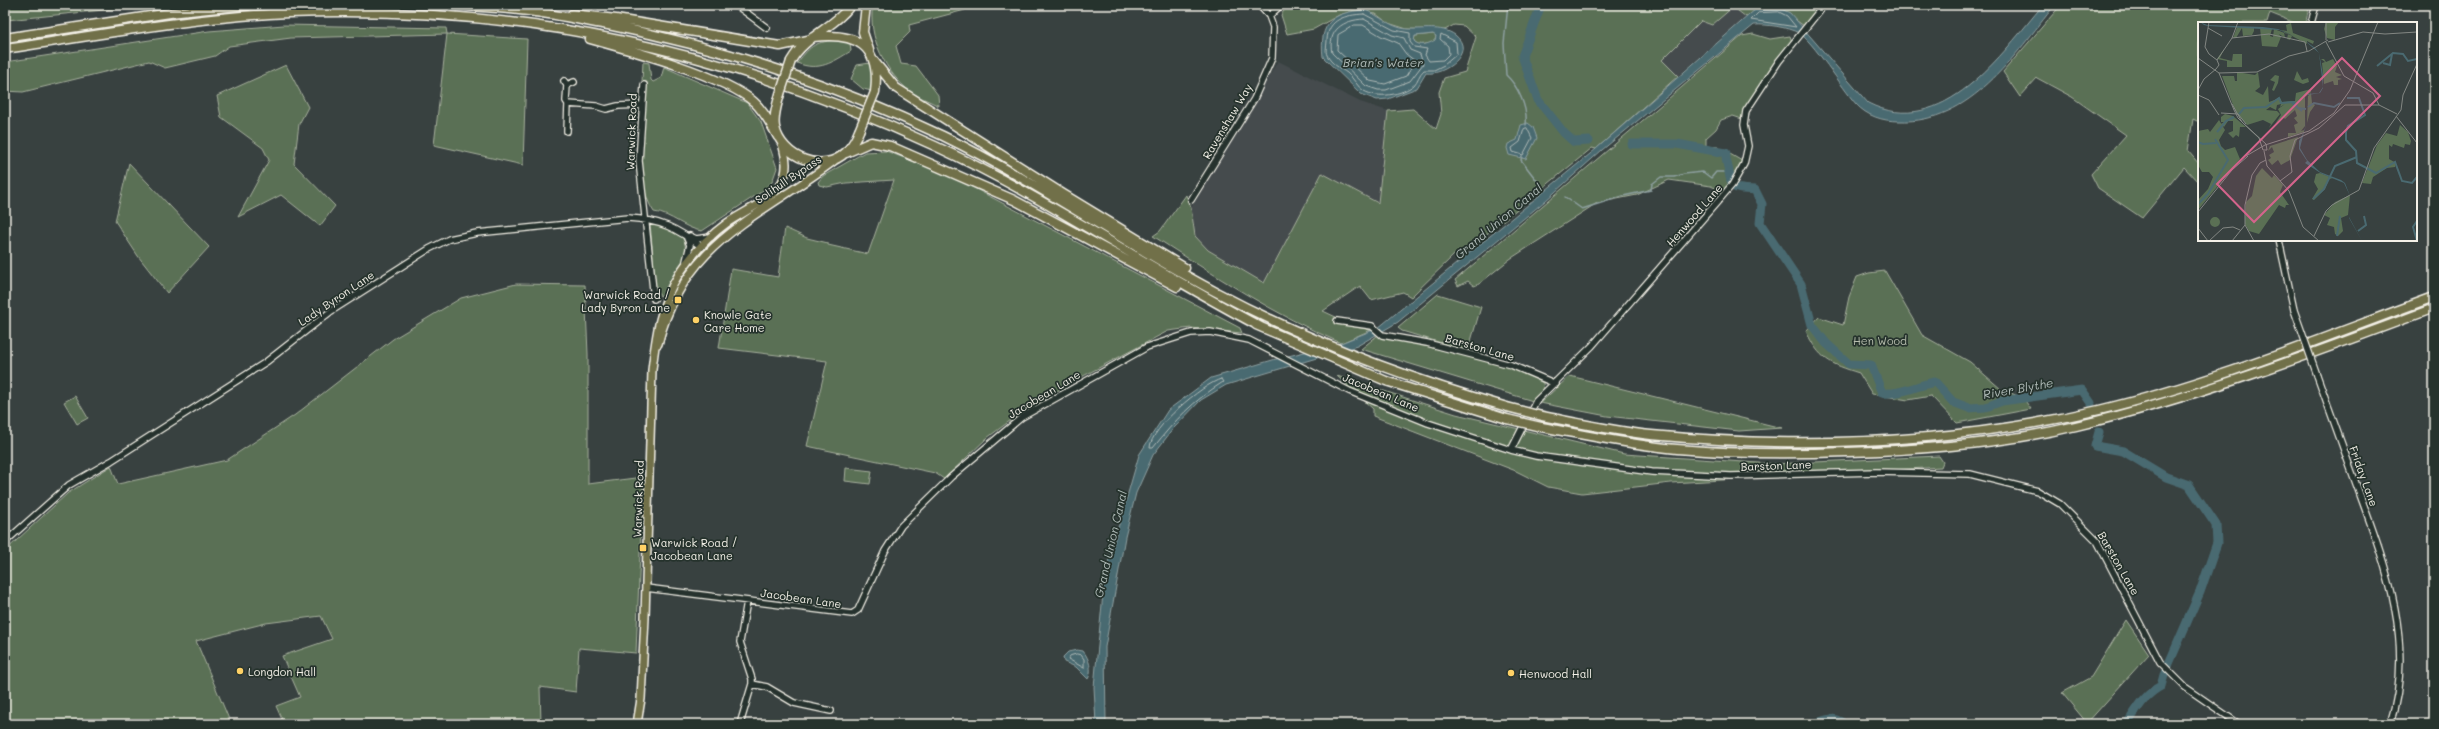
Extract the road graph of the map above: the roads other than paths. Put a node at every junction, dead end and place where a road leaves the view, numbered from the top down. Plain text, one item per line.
1 (247, 5) edge
2 (456, 5) edge
3 (736, 5) edge
4 (851, 5) edge
5 (866, 5) edge
6 (1259, 5) edge
7 (1281, 5) edge
8 (1824, 5) edge
9 (2316, 5) edge
10 (552, 14) junction
11 (1269, 16) junction
12 (488, 18) junction
13 (2311, 22) edge
14 (767, 28) dead end
15 (5, 38) edge
16 (810, 39) junction
17 (5, 49) edge
18 (870, 53) junction
19 (874, 61) junction
20 (574, 82) dead end
21 (644, 85) dead end
22 (568, 104) junction
23 (641, 105) junction
24 (567, 131) dead end
25 (780, 140) junction
26 (846, 153) junction
27 (837, 158) junction
28 (1191, 200) dead end
29 (751, 217) junction
30 (644, 219) junction
31 (684, 234) junction
32 (712, 237) junction
33 (2279, 241) edge
34 (702, 247) junction
35 (684, 267) junction
36 (2434, 297) edge
37 (654, 299) dead end
38 (2434, 308) edge
39 (1252, 310) junction
40 (1337, 321) dead end
41 (1261, 327) junction
42 (652, 370) junction
43 (1556, 384) junction
44 (1511, 450) junction
45 (5, 542) edge
46 (646, 588) junction
47 (747, 600) junction
48 (752, 684) junction
49 (831, 711) dead end
50 (637, 724) edge
51 (740, 724) edge
52 (2239, 724) edge
53 (2390, 724) edge

1 - 15 highway
2 - 10 highway
3 - 14 street
4 - 16 highway
5 - 18 highway
6 - 11 street
7 - 11 street
8 - 43 street, Henwood Lane
9 - 13 street
10 - 16 highway
10 - 39 highway
11 - 28 street, Ravenshaw Way
12 - 17 highway
12 - 25 highway
12 - 41 highway
16 - 18 highway
16 - 25 highway, bridge
18 - 19 highway
19 - 26 highway, bridge
19 - 39 highway
20 - 22 street
21 - 23 street, Warwick Road
22 - 23 street
22 - 24 street
23 - 30 street, Warwick Road
25 - 27 highway
25 - 32 main road, Solihull Bypass
26 - 27 highway
26 - 41 highway
27 - 29 main road, Solihull Bypass
29 - 34 main road
29 - 42 main road
30 - 31 street, Lady Byron Lane
30 - 37 street, Warwick Road
30 - 45 street, Lady Byron Lane
31 - 32 street
31 - 34 street, Lady Byron Lane
31 - 35 street
32 - 34 main road, Solihull Bypass
33 - 53 street, Friday Lane, bridge
34 - 35 main road, Solihull Bypass
35 - 42 main road, Solihull Bypass
36 - 39 highway, bridge
38 - 41 highway, bridge
40 - 43 street, Barston Lane
42 - 46 main road, Warwick Road
43 - 44 street
44 - 47 street, Jacobean Lane
44 - 52 street, Barston Lane
46 - 47 street, Jacobean Lane
46 - 50 main road, Warwick Road
47 - 48 street
48 - 49 street
48 - 51 street

